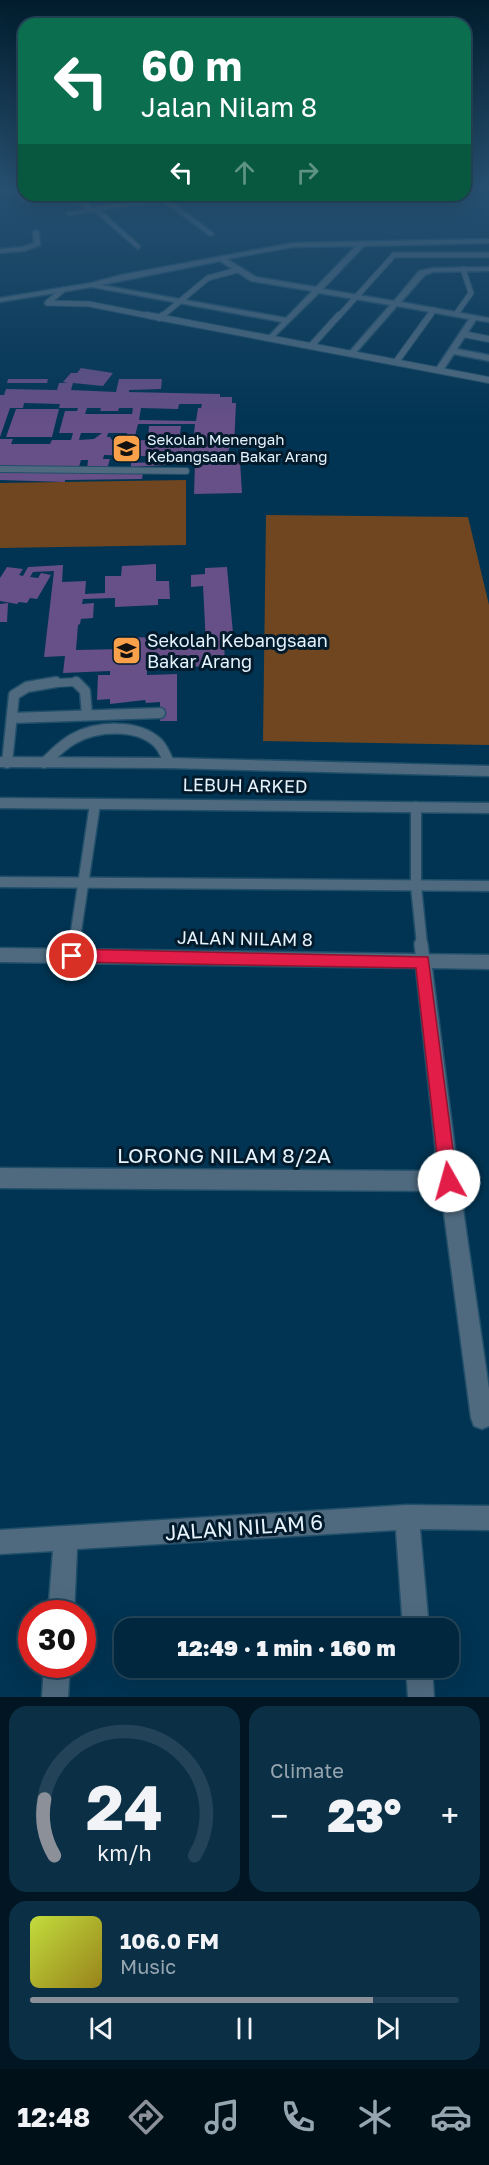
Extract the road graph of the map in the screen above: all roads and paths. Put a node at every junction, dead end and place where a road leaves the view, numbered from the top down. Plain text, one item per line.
1 (172, 267) edge
2 (234, 267) edge
3 (339, 267) edge
4 (383, 267) edge
5 (463, 269) junction
6 (489, 269) edge
7 (238, 270) junction
8 (92, 285) junction
9 (63, 290) junction
10 (317, 290) junction
11 (356, 296) junction
12 (0, 300) edge
13 (180, 302) junction
14 (396, 303) junction
15 (434, 310) junction
16 (456, 314) junction
17 (474, 317) junction
18 (159, 318) junction
19 (489, 320) edge
20 (288, 321) junction
21 (463, 334) junction
22 (271, 338) junction
23 (489, 339) edge
24 (311, 346) junction
25 (452, 351) junction
26 (353, 353) junction
27 (489, 358) edge
28 (396, 362) junction
29 (439, 370) junction
30 (489, 380) edge
31 (0, 469) edge
32 (186, 471) dead end
33 (160, 713) dead end
34 (87, 715) junction
35 (12, 718) junction
36 (2, 763) edge
37 (44, 763) junction
38 (169, 763) junction
39 (489, 771) edge
40 (0, 803) edge
41 (95, 804) junction
42 (416, 807) junction
43 (489, 807) edge
44 (0, 882) edge
45 (83, 883) junction
46 (416, 886) junction
47 (489, 886) edge
48 (0, 955) edge
49 (72, 956) junction
50 (423, 961) junction
51 (489, 962) edge
52 (0, 1178) edge
53 (449, 1181) junction
54 (482, 1418) dead end
55 (407, 1517) junction
56 (489, 1518) edge
57 (66, 1539) junction
58 (0, 1542) edge
59 (62, 1600) edge
60 (415, 1618) edge
61 (56, 1678) edge
62 (419, 1678) edge
63 (55, 1697) edge
64 (421, 1697) edge

1 - 8 street
2 - 7 street
3 - 10 street
4 - 11 lane
5 - 6 street
5 - 14 street
5 - 16 lane
7 - 10 street
7 - 13 lane
8 - 9 street
8 - 13 street
9 - 12 street
9 - 18 lane
10 - 11 street
10 - 20 street
11 - 14 street
11 - 24 lane
13 - 18 lane
13 - 20 street
14 - 15 street
14 - 26 street
15 - 16 street
15 - 28 lane
16 - 17 street
17 - 19 street
17 - 21 street
18 - 22 lane
20 - 22 street
21 - 23 lane
21 - 25 street
22 - 24 lane
24 - 26 lane
25 - 27 street
25 - 29 street
26 - 28 lane
28 - 29 lane
29 - 30 lane
31 - 32 lane
33 - 34 lane
34 - 35 lane
34 - 35 lane
35 - 36 lane
36 - 37 street, LEBUH ARKED
37 - 38 street, LEBUH ARKED
37 - 38 lane
38 - 39 street, LEBUH ARKED
40 - 41 street, LEBUH ARKED
41 - 42 street, LEBUH ARKED
41 - 45 lane
42 - 43 street, LEBUH ARKED
42 - 46 lane
44 - 45 lane
45 - 46 lane
45 - 49 lane
46 - 47 lane
46 - 50 lane
48 - 49 street, JALAN NILAM 8
49 - 50 street, JALAN NILAM 8
50 - 51 street, JALAN NILAM 8
50 - 53 street
52 - 53 street, LORONG NILAM 8/2A
53 - 54 street
55 - 56 street, JALAN NILAM 6
55 - 57 street, JALAN NILAM 6
55 - 60 street
57 - 58 street, JALAN NILAM 6
57 - 59 street
61 - 63 street
62 - 64 street

